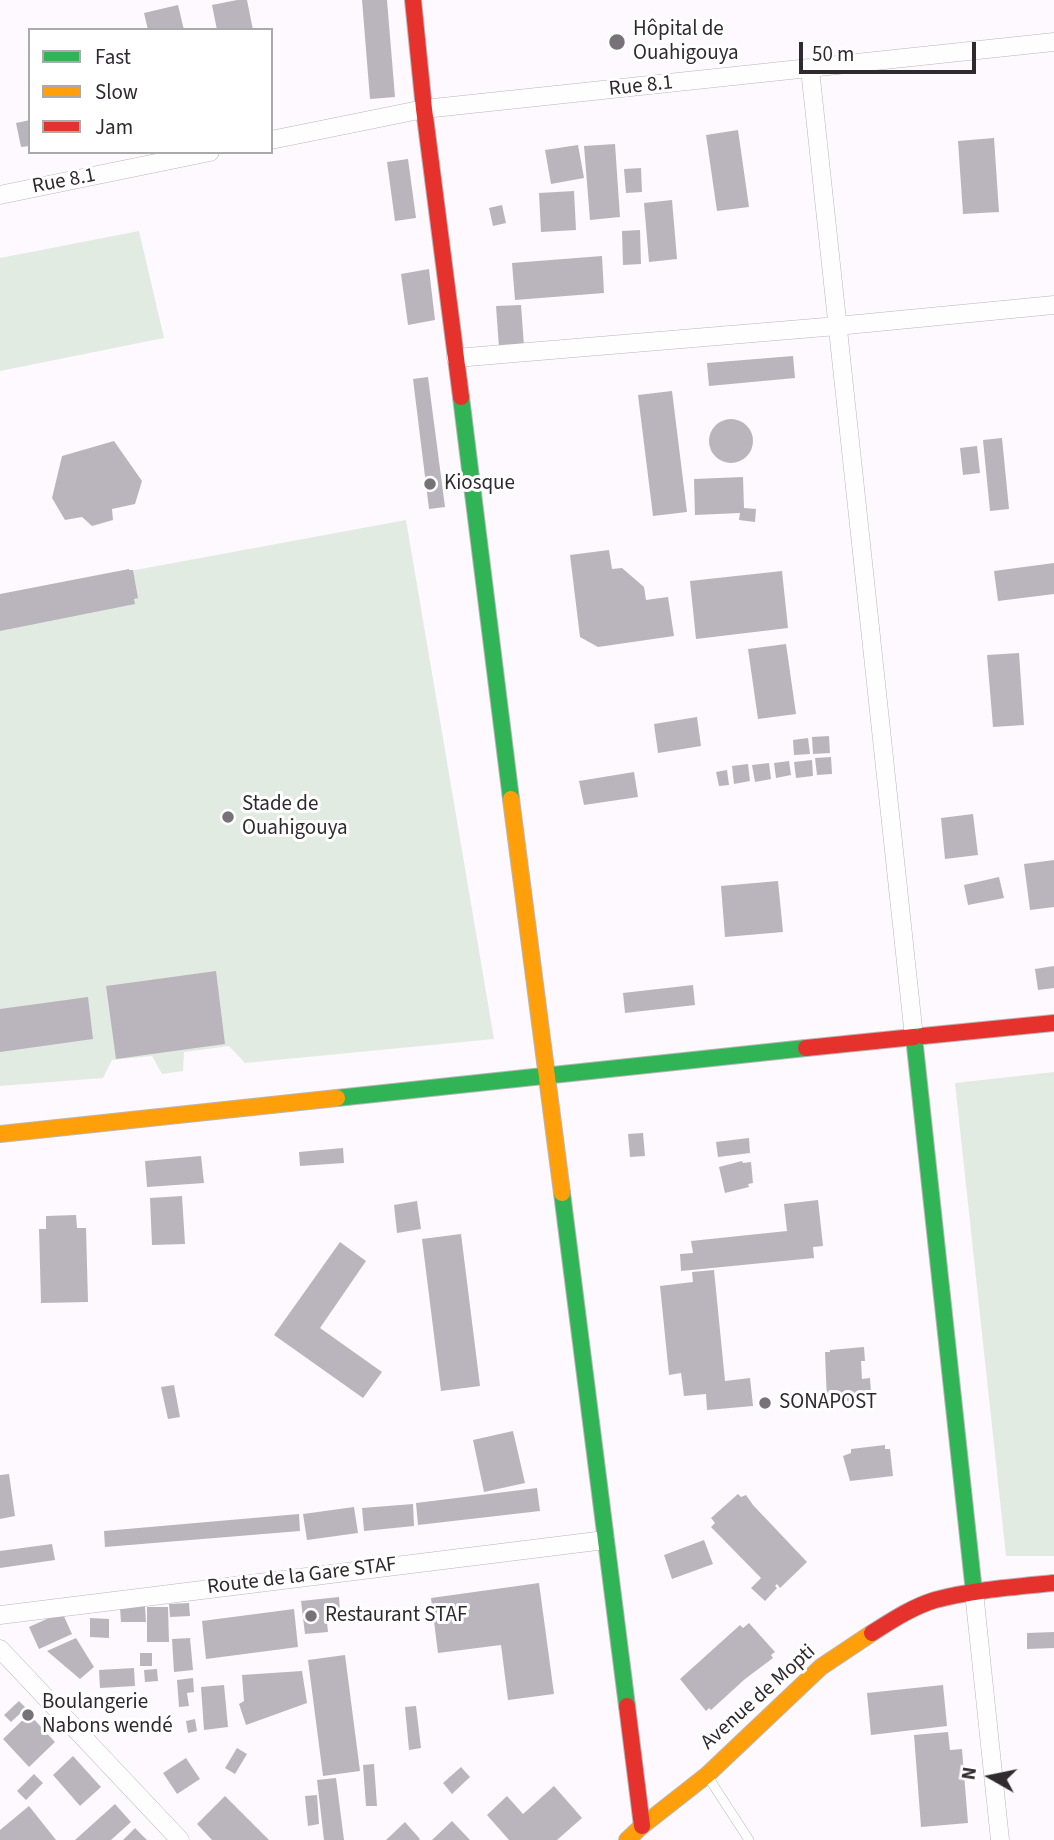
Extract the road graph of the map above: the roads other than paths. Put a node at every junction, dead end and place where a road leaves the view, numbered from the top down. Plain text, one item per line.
1 (413, 0) edge
2 (1054, 42) edge
3 (810, 69) junction
4 (424, 109) junction
5 (273, 140) edge
6 (200, 154) edge
7 (0, 195) edge
8 (1054, 304) edge
9 (837, 326) junction
10 (456, 358) junction
11 (1054, 1023) edge
12 (914, 1037) junction
13 (546, 1075) junction
14 (0, 1134) edge
15 (605, 1540) junction
16 (1054, 1583) edge
17 (974, 1592) junction
18 (0, 1615) edge
19 (0, 1649) edge
20 (707, 1775) junction
21 (642, 1826) junction
22 (180, 1840) edge
23 (627, 1840) edge
24 (749, 1840) edge
25 (1000, 1840) edge

1 - 4 main road
2 - 3 street, Rue 8.1
3 - 4 street, Rue 8.1
3 - 9 street
4 - 5 street, Rue 8.1
4 - 10 main road
6 - 7 street, Rue 8.1
8 - 9 street
9 - 10 street
9 - 12 street
10 - 13 main road
11 - 12 main road
12 - 13 main road
12 - 17 main road
13 - 14 main road
13 - 15 main road
15 - 18 street, Route de la Gare STAF
15 - 21 main road
16 - 17 main road, Avenue de Mopti
17 - 20 main road, Avenue de Mopti
17 - 25 street
19 - 22 street
20 - 21 main road, Avenue de Mopti
20 - 24 lane
21 - 23 main road, Avenue de Mopti

